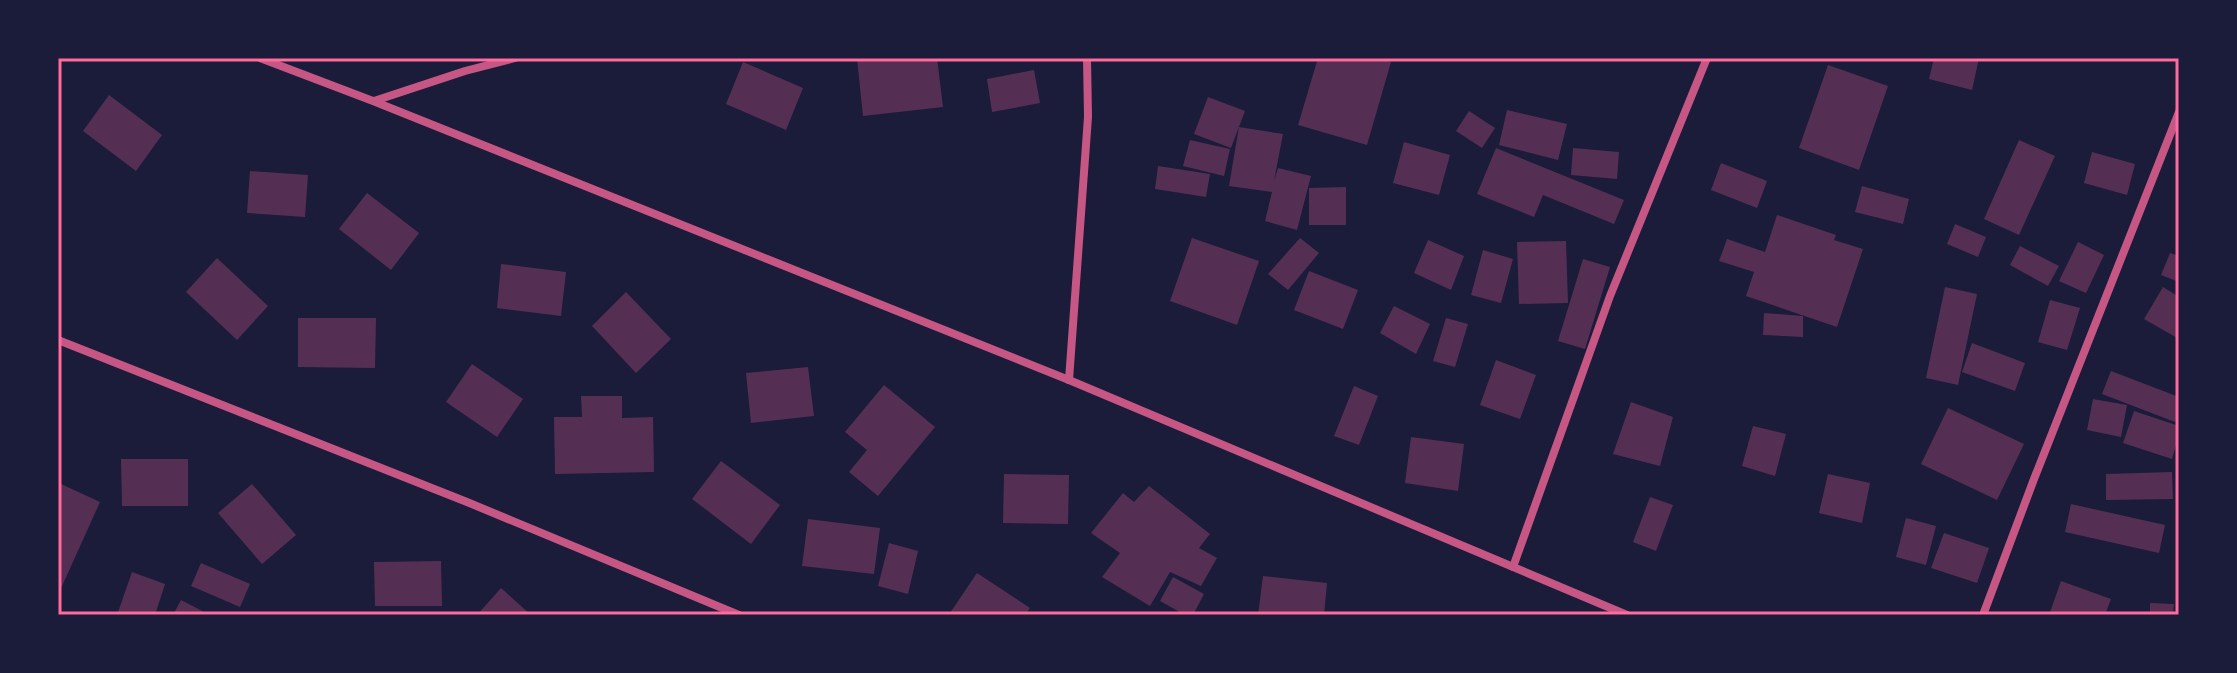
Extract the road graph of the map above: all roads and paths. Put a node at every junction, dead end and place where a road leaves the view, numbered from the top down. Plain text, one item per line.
1 (260, 58) edge
2 (515, 58) edge
3 (1087, 58) edge
4 (1707, 58) edge
5 (373, 101) junction
6 (2179, 112) edge
7 (58, 340) edge
8 (1069, 380) junction
9 (1513, 567) junction
10 (739, 615) edge
11 (1627, 615) edge
12 (1983, 615) edge

1 - 5 street
2 - 5 street
3 - 8 street
4 - 9 street
5 - 8 street
6 - 12 street
7 - 10 street
8 - 9 street
9 - 11 street

